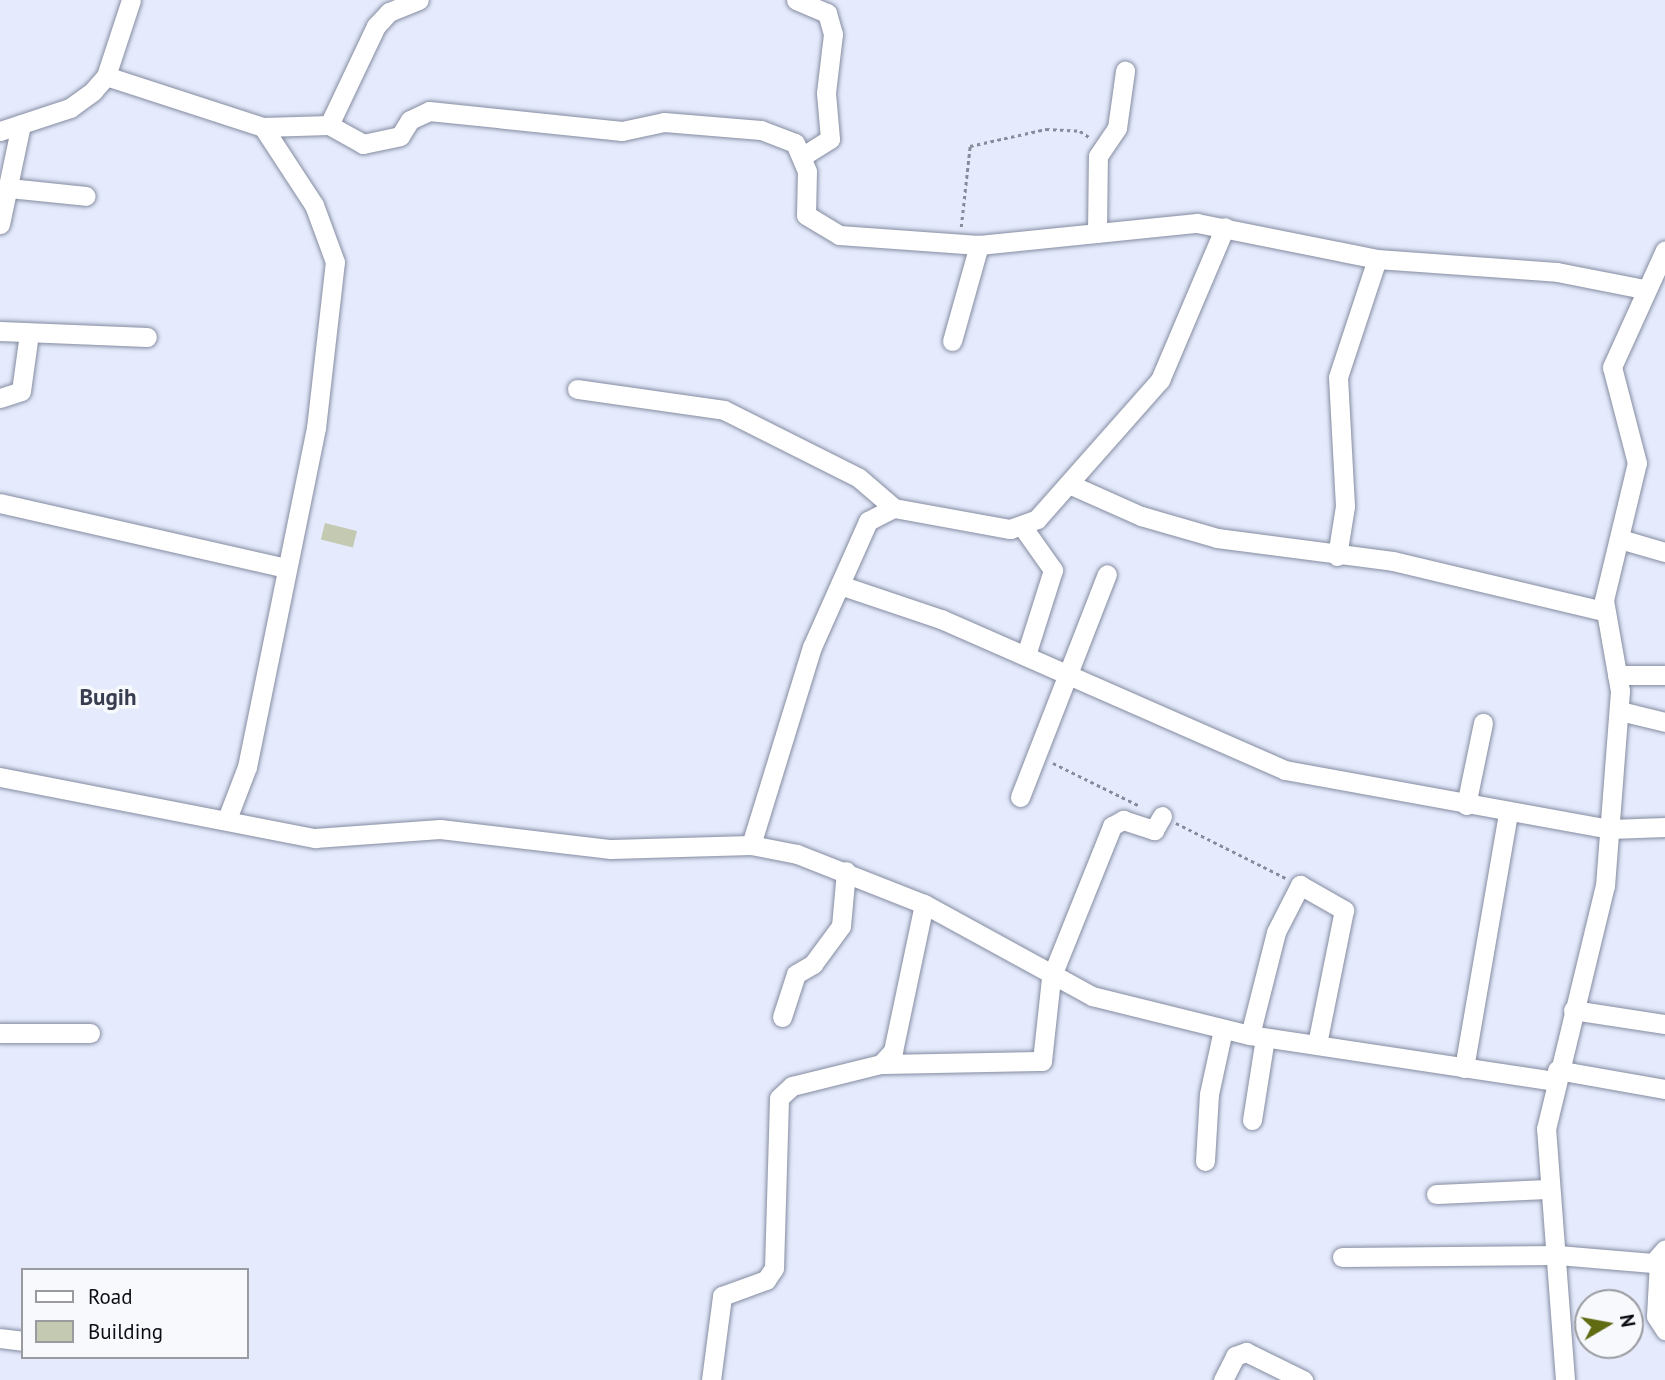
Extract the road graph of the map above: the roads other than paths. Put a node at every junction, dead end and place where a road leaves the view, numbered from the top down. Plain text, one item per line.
1 (131, 0) edge
2 (419, 0) edge
3 (796, 0) edge
4 (1125, 71) dead end
5 (106, 76) junction
6 (21, 124) junction
7 (330, 125) junction
8 (263, 127) junction
9 (0, 131) edge
10 (803, 156) junction
11 (9, 188) junction
12 (86, 196) dead end
13 (0, 224) edge
14 (1225, 227) junction
15 (1097, 233) junction
16 (970, 244) junction
17 (1665, 250) edge
18 (1377, 259) junction
19 (1644, 289) junction
20 (0, 331) edge
21 (29, 333) junction
22 (147, 337) dead end
23 (952, 341) dead end
24 (577, 388) dead end
25 (0, 398) edge
26 (1069, 484) junction
27 (0, 503) edge
28 (894, 508) junction
29 (1022, 526) junction
30 (1620, 539) junction
31 (1665, 552) edge
32 (1337, 556) junction
33 (288, 568) junction
34 (1107, 574) dead end
35 (839, 585) junction
36 (1603, 611) junction
37 (1026, 655) junction
38 (1071, 675) junction
39 (1617, 675) junction
40 (1665, 675) edge
41 (1620, 711) junction
42 (1665, 722) edge
43 (1483, 723) dead end
44 (0, 777) edge
45 (1020, 797) dead end
46 (1466, 805) junction
47 (1508, 813) junction
48 (1161, 816) dead end
49 (227, 819) junction
50 (1665, 827) edge
51 (1610, 829) junction
52 (751, 845) junction
53 (846, 871) junction
54 (924, 904) junction
55 (1051, 978) junction
56 (1573, 1010) junction
57 (782, 1017) dead end
58 (1665, 1024) edge
59 (1223, 1030) junction
60 (0, 1033) edge
61 (90, 1033) dead end
62 (1258, 1036) junction
63 (1317, 1044) junction
64 (881, 1064) junction
65 (1464, 1068) junction
66 (1556, 1075) junction
67 (1665, 1089) edge
68 (1252, 1120) dead end
69 (1205, 1161) dead end
70 (1548, 1189) junction
71 (1436, 1194) dead end
72 (1558, 1255) junction
73 (1662, 1255) edge
74 (1342, 1257) dead end
75 (1665, 1330) edge
76 (0, 1338) edge
77 (21, 1341) edge
78 (712, 1380) edge
79 (1223, 1380) edge
80 (1303, 1380) edge
81 (1566, 1380) edge

1 - 5 street
2 - 7 street
3 - 10 street
4 - 15 street
5 - 6 street
5 - 8 street
6 - 9 street
6 - 11 street
7 - 8 street
7 - 10 street
8 - 33 street
10 - 16 street
11 - 12 street
11 - 13 street
14 - 15 street
14 - 18 street
14 - 26 street
15 - 16 street
16 - 23 street
17 - 19 street
18 - 19 street
18 - 32 street
19 - 30 street
20 - 21 street
21 - 22 street
21 - 25 street
24 - 28 street
26 - 29 street
26 - 32 street
27 - 33 street
28 - 29 street
28 - 35 street
29 - 37 street
30 - 31 street
30 - 36 street
32 - 36 street
33 - 49 street
34 - 38 street
35 - 37 street
35 - 52 street
36 - 39 street
37 - 38 street
38 - 45 street
38 - 46 street
39 - 40 street
39 - 41 street
41 - 42 street
41 - 51 street
43 - 46 street
44 - 49 street
46 - 47 street
47 - 51 street
47 - 65 street
48 - 55 street
49 - 52 street
50 - 51 street
51 - 56 street
52 - 53 street
53 - 54 street
53 - 57 street
54 - 55 street
54 - 64 street
55 - 59 street
55 - 64 street
56 - 58 street
56 - 66 street
59 - 62 street
59 - 69 street
60 - 61 street
62 - 63 street
62 - 63 street
62 - 68 street
63 - 65 street
64 - 78 street
65 - 66 street
66 - 67 street
66 - 70 street
70 - 71 street
70 - 72 street
72 - 73 street
72 - 74 street
72 - 81 street
73 - 75 street
76 - 77 street
79 - 80 street

